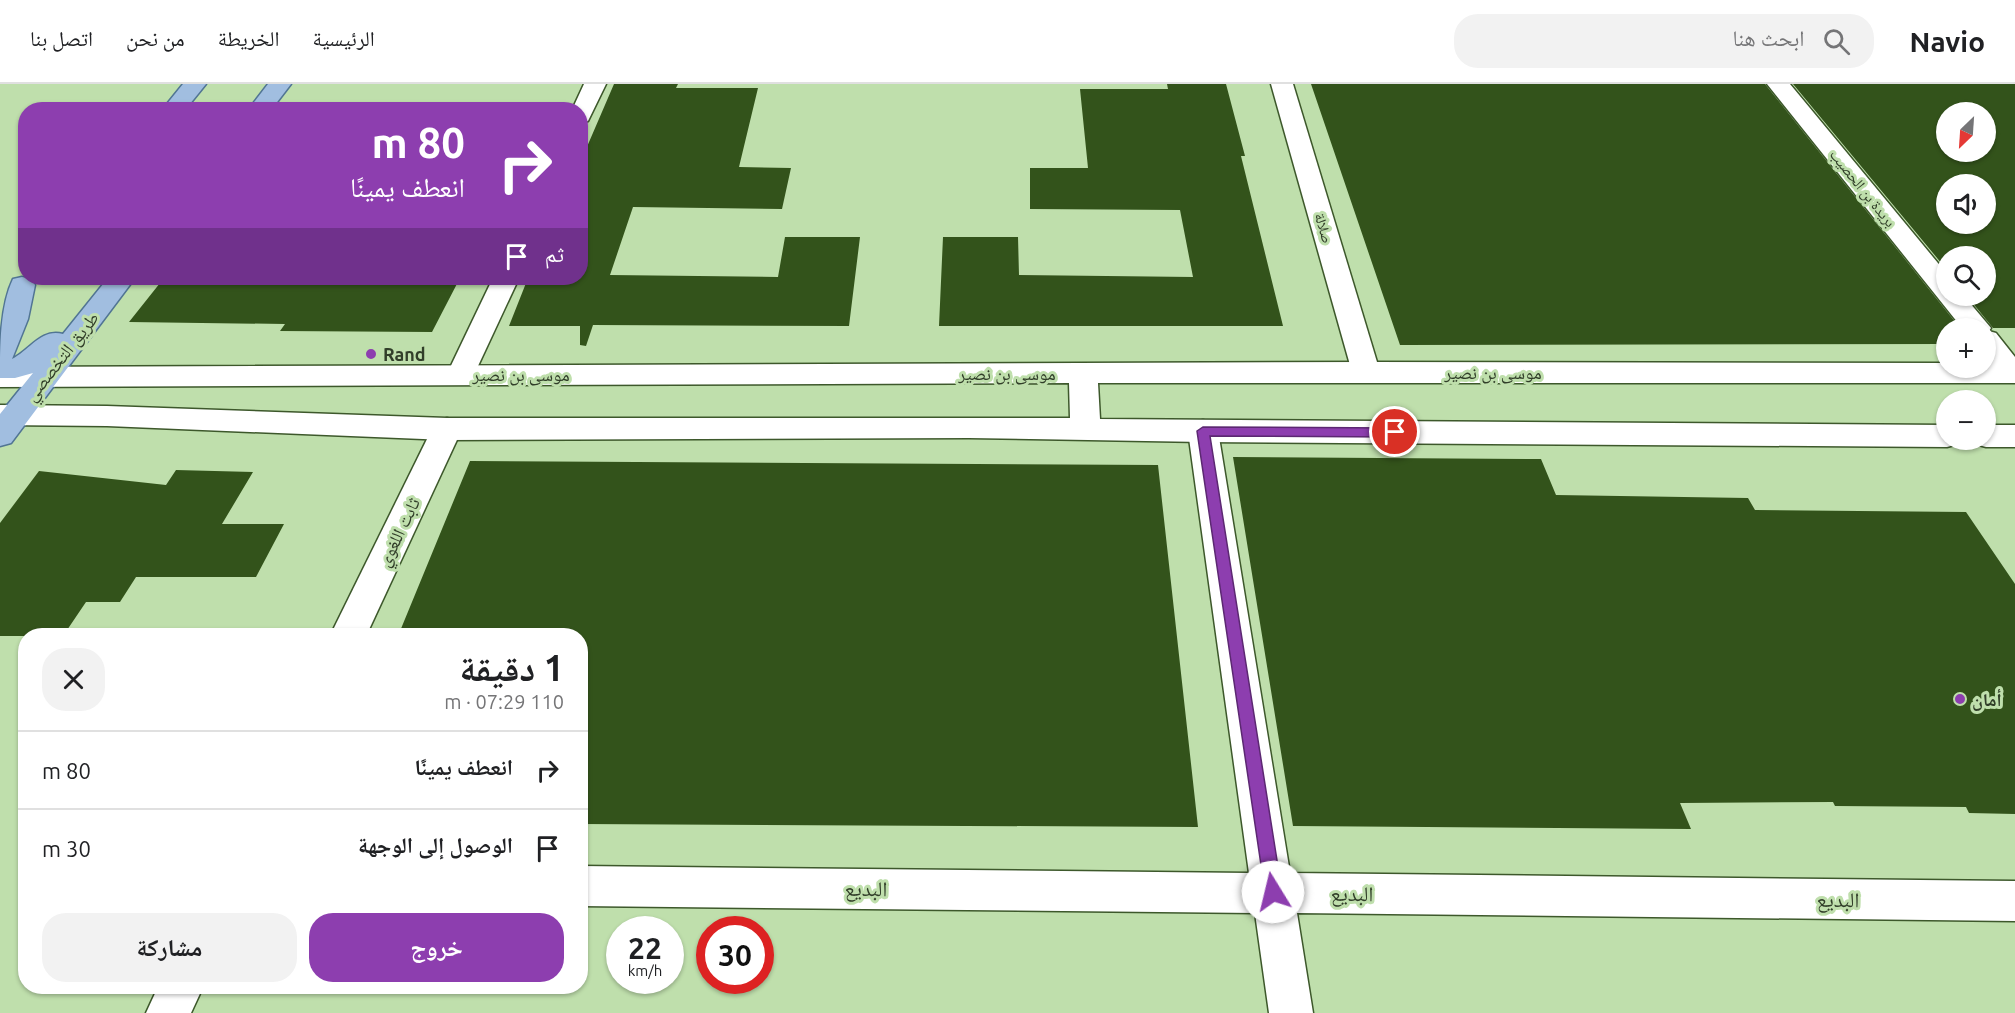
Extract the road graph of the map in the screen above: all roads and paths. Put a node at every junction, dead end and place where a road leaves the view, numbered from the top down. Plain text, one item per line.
1 (195, 84) edge
2 (280, 84) edge
3 (596, 84) edge
4 (1282, 84) edge
5 (1779, 84) edge
6 (180, 102) edge
7 (265, 102) edge
8 (587, 102) edge
9 (1936, 279) edge
10 (22, 285) edge
11 (24, 285) edge
12 (114, 285) edge
13 (116, 285) edge
14 (503, 285) edge
15 (1958, 306) edge
16 (0, 310) edge
17 (1968, 318) edge
18 (1996, 352) edge
19 (0, 355) edge
20 (0, 368) edge
21 (1366, 372) junction
22 (1083, 373) junction
23 (2014, 373) edge
24 (460, 374) junction
25 (0, 377) edge
26 (122, 377) junction
27 (42, 378) junction
28 (107, 416) junction
29 (5, 422) edge
30 (447, 429) junction
31 (1086, 429) junction
32 (1203, 431) junction
33 (1936, 436) edge
34 (1996, 436) edge
35 (2015, 436) edge
36 (352, 628) edge
37 (588, 886) edge
38 (1273, 892) junction
39 (2015, 901) edge
40 (178, 994) edge
41 (168, 1013) edge
42 (1291, 1013) edge

1 - 6 main road
2 - 7 main road
3 - 8 street
4 - 21 street, صلالة
5 - 9 street, بريدة بن الحصيب
10 - 16 main road
11 - 19 main road
12 - 20 main road
13 - 27 main road, طريق التخصصي
14 - 24 street
15 - 17 street, بريدة بن الحصيب
18 - 23 street
21 - 22 street, موسى بن نصير
21 - 23 street, موسى بن نصير
22 - 24 street, موسى بن نصير
22 - 31 street
24 - 26 street, موسى بن نصير
25 - 27 street, موسى بن نصير
26 - 27 street, موسى بن نصير
26 - 28 street
27 - 29 main road, طريق التخصصي
28 - 29 street
28 - 30 street
30 - 31 street
30 - 36 street, ثابت اللغوي
31 - 32 street
32 - 33 street
32 - 38 street
34 - 35 street
37 - 38 street, البديع
38 - 39 street, البديع
38 - 42 street
40 - 41 street

